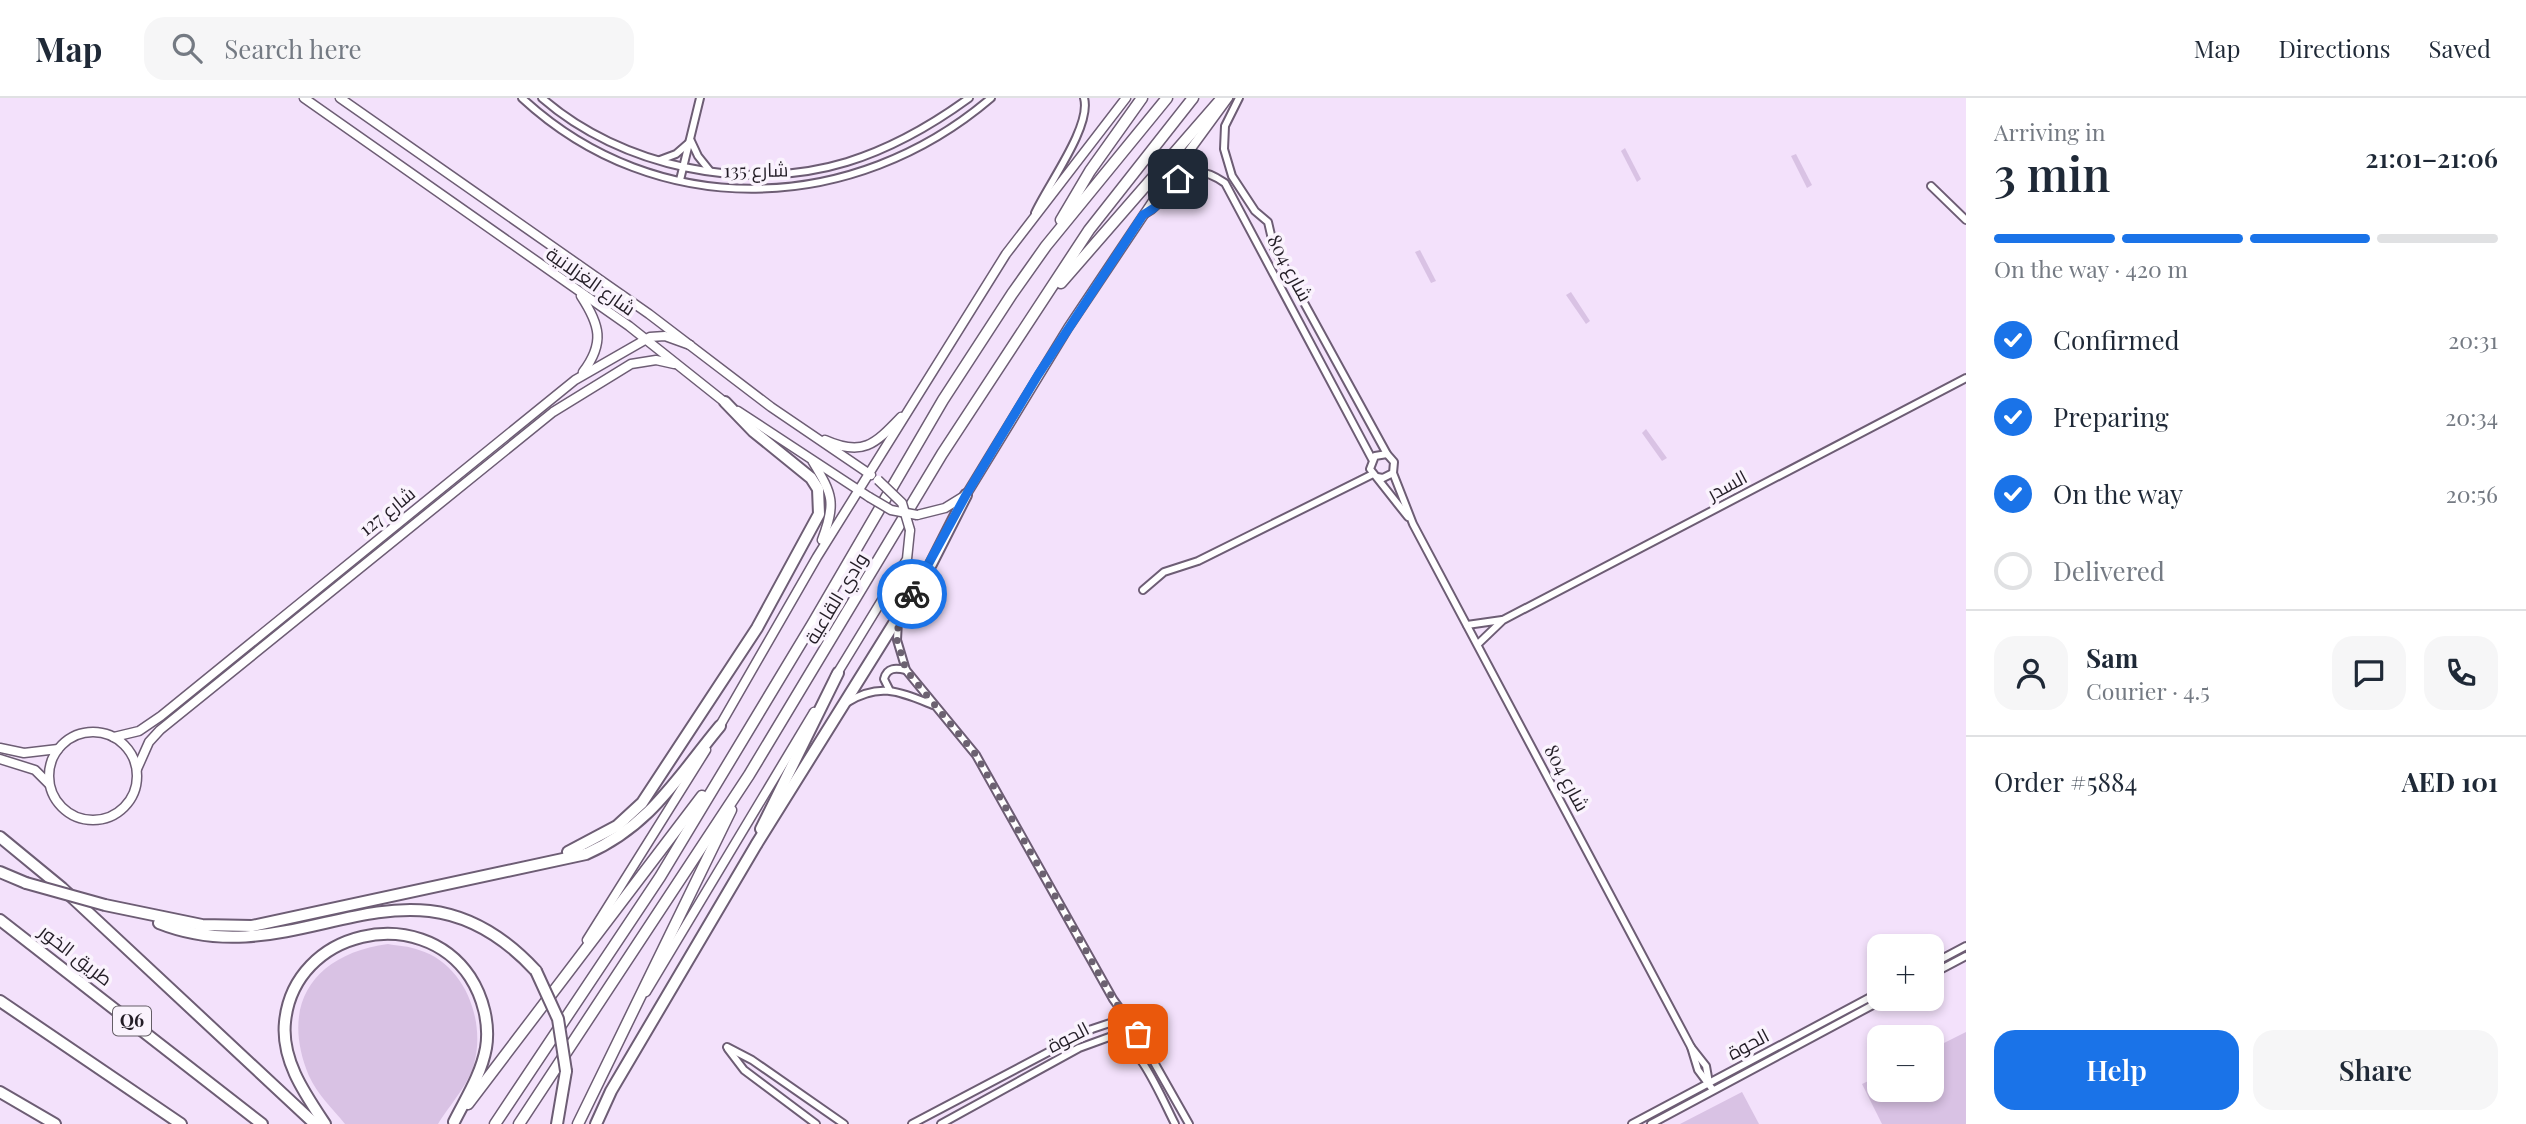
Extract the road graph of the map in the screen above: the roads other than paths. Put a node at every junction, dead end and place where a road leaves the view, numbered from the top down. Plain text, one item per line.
1 (304, 98) edge
2 (340, 98) edge
3 (522, 98) edge
4 (542, 98) edge
5 (700, 98) edge
6 (969, 98) edge
7 (991, 98) edge
8 (1084, 98) edge
9 (1126, 98) edge
10 (1142, 98) edge
11 (1167, 98) edge
12 (1193, 98) edge
13 (1222, 98) edge
14 (1228, 98) edge
15 (1239, 98) edge
16 (691, 141) junction
17 (659, 160) junction
18 (684, 166) junction
19 (711, 171) junction
20 (680, 180) junction
21 (1931, 186) dead end
22 (1034, 214) junction
23 (1143, 215) junction
24 (1966, 220) edge
25 (1046, 246) junction
26 (578, 290) junction
27 (1031, 322) junction
28 (644, 340) junction
29 (690, 345) junction
30 (677, 365) junction
31 (581, 376) junction
32 (1966, 378) edge
33 (588, 388) junction
34 (726, 402) junction
35 (915, 402) junction
36 (804, 431) junction
37 (1387, 454) junction
38 (811, 459) junction
39 (1371, 461) junction
40 (1393, 473) junction
41 (869, 474) junction
42 (1375, 476) junction
43 (1357, 479) junction
44 (859, 489) junction
45 (966, 495) junction
46 (912, 515) junction
47 (1413, 524) junction
48 (817, 556) junction
49 (1143, 590) dead end
50 (899, 615) junction
51 (1503, 620) junction
52 (1467, 625) junction
53 (1478, 644) junction
54 (906, 670) junction
55 (838, 673) junction
56 (890, 691) junction
57 (845, 705) junction
58 (935, 706) junction
59 (720, 726) junction
60 (114, 737) junction
61 (0, 748) edge
62 (58, 749) junction
63 (0, 759) edge
64 (727, 764) junction
65 (137, 769) junction
66 (749, 775) junction
67 (50, 784) junction
68 (0, 837) edge
69 (756, 845) junction
70 (511, 870) junction
71 (0, 872) edge
72 (134, 912) junction
73 (0, 920) edge
74 (1966, 946) edge
75 (1966, 956) edge
76 (1944, 958) edge
77 (1944, 968) edge
78 (564, 975) junction
79 (1867, 999) edge
80 (0, 1001) edge
81 (637, 1003) junction
82 (1867, 1008) edge
83 (1130, 1025) junction
84 (1125, 1041) junction
85 (752, 1060) junction
86 (744, 1070) junction
87 (1709, 1083) junction
88 (1713, 1090) junction
89 (0, 1092) edge
90 (453, 1123) edge
91 (55, 1124) edge
92 (181, 1124) edge
93 (262, 1124) edge
94 (316, 1124) edge
95 (325, 1124) edge
96 (495, 1124) edge
97 (519, 1124) edge
98 (557, 1124) edge
99 (578, 1124) edge
100 (596, 1124) edge
101 (816, 1124) edge
102 (844, 1124) edge
103 (912, 1124) edge
104 (941, 1124) edge
105 (1175, 1124) edge
106 (1189, 1124) edge
107 (1632, 1124) edge
108 (1651, 1124) edge

1 - 26 street, شارع الغزلانية
2 - 29 street, شارع الغزلانية
3 - 20 street, شارع 135
4 - 17 street, شارع 135
5 - 16 street
6 - 19 street, شارع 135
7 - 20 street, شارع 135
8 - 22 street, وادي القاعية
9 - 22 street, وادي القاعية
10 - 25 main road
11 - 25 main road, وادي القاعية
12 - 27 main road, وادي القاعية
13 - 27 main road
14 - 23 street
15 - 37 street, شارع 804
16 - 17 street
16 - 18 street
16 - 19 street
17 - 18 street, شارع 135
18 - 19 street, شارع 135
18 - 20 street
21 - 24 street
22 - 35 street, وادي القاعية
23 - 39 street, شارع 804
23 - 45 street
25 - 64 main road, وادي القاعية
26 - 28 street, شارع الغزلانية
26 - 31 street
27 - 66 main road, وادي القاعية
28 - 29 street
28 - 30 street, شارع الغزلانية
28 - 31 street, شارع 127
29 - 36 street, شارع الغزلانية
30 - 33 street, شارع 127
30 - 34 street, شارع الغزلانية
31 - 33 street
31 - 60 street, شارع 127
32 - 51 street, السدر
33 - 65 street, شارع 127
34 - 38 street, شارع الغزلانية
34 - 70 highway
35 - 36 street
35 - 41 street, وادي القاعية
36 - 41 street, شارع الغزلانية
37 - 39 street
37 - 40 street
38 - 44 street, شارع الغزلانية
38 - 48 street
39 - 42 street
39 - 43 street
40 - 42 street
40 - 47 street, شارع 804
41 - 44 street, وادي القاعية
41 - 46 street, bridge
42 - 43 street
42 - 47 street, شارع 804
43 - 49 street
44 - 46 street, bridge
44 - 48 street, وادي القاعية
45 - 46 street
45 - 50 highway
46 - 55 street, bridge
47 - 52 street, شارع 804
48 - 59 street, وادي القاعية
50 - 54 street
50 - 57 highway
51 - 52 street
51 - 53 street
52 - 53 street, شارع 804
53 - 87 street, شارع 804
54 - 56 street
54 - 58 street
55 - 69 highway
55 - 81 street
56 - 57 street
56 - 58 street
57 - 69 highway
58 - 83 street
59 - 70 highway
59 - 78 street, وادي القاعية
60 - 62 street
60 - 65 street
61 - 62 street
62 - 67 street
63 - 67 street
64 - 78 main road
64 - 96 main road, وادي القاعية
65 - 67 street
66 - 81 main road
66 - 97 main road, وادي القاعية
68 - 94 highway
69 - 100 highway
70 - 72 highway
71 - 72 highway, bridge
72 - 98 highway, bridge
73 - 93 highway, طريق الخور / Q6
74 - 76 street
75 - 77 street
78 - 90 main road
79 - 87 street, الحوة
80 - 92 highway
81 - 99 main road
82 - 88 street, الحوة
83 - 84 street
83 - 103 street, الحوة
83 - 106 street
84 - 104 street, الحوة
84 - 105 street
85 - 86 street
85 - 86 street
85 - 102 street
86 - 101 street
87 - 88 street, شارع 804
87 - 107 street, الحوة
88 - 108 street, الحوة
89 - 91 highway
90 - 95 highway

